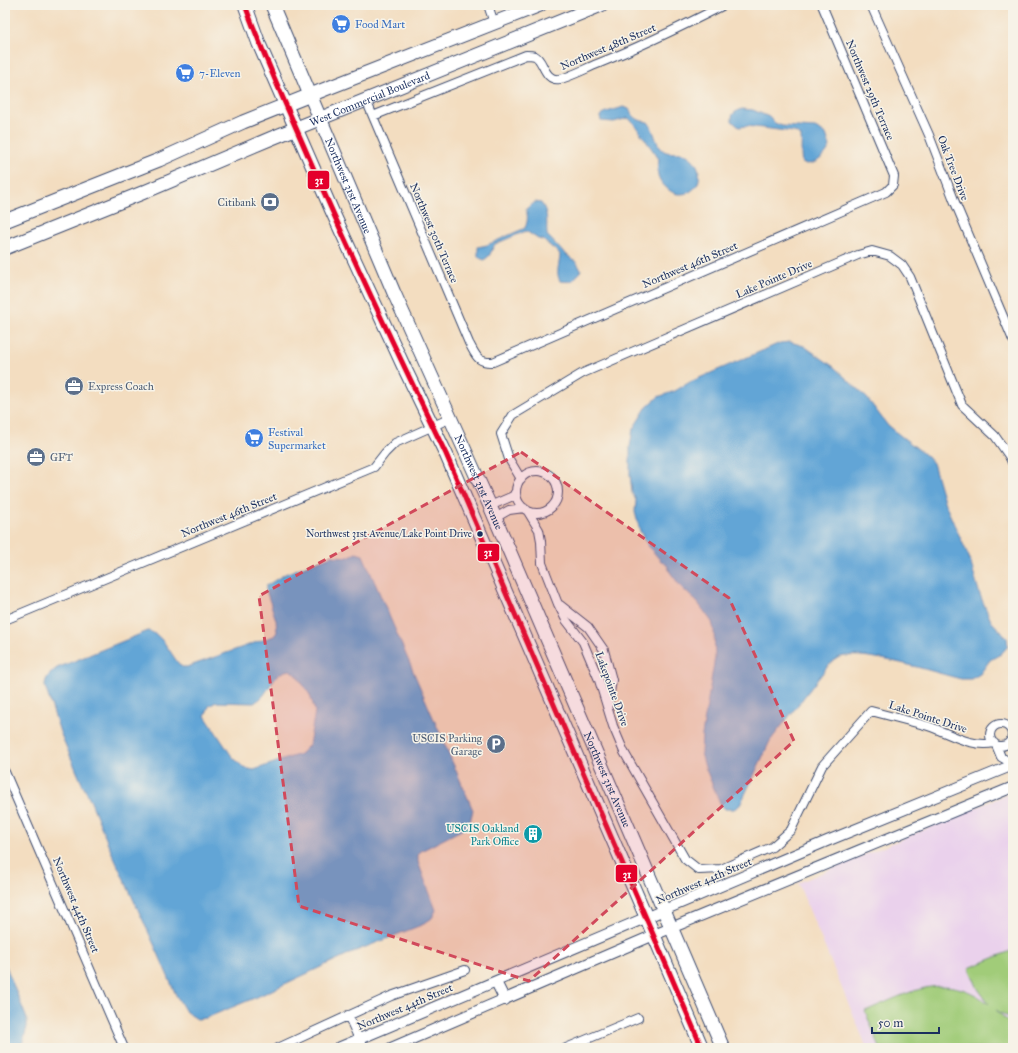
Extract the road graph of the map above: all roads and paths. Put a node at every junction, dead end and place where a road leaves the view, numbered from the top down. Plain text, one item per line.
1 (245, 5) edge
2 (272, 5) edge
3 (488, 5) edge
4 (540, 5) edge
5 (601, 5) edge
6 (724, 5) edge
7 (822, 5) edge
8 (871, 5) edge
9 (494, 23) junction
10 (310, 95) junction
11 (366, 100) junction
12 (286, 105) junction
13 (373, 116) junction
14 (320, 119) junction
15 (296, 128) junction
16 (893, 185) joint
17 (5, 221) edge
18 (5, 248) edge
19 (1013, 340) edge
20 (493, 362) joint
21 (451, 418) junction
22 (433, 426) junction
23 (1013, 464) edge
24 (521, 480) junction
25 (516, 491) junction
26 (526, 509) junction
27 (492, 512) junction
28 (543, 512) junction
29 (539, 530) junction
30 (558, 604) junction
31 (5, 620) edge
32 (608, 708) junction
33 (1010, 726) edge
34 (990, 734) junction
35 (971, 742) junction
36 (995, 744) junction
37 (1011, 745) edge
38 (1013, 765) edge
39 (5, 772) edge
40 (643, 783) joint
41 (1013, 787) edge
42 (665, 911) junction
43 (647, 918) junction
44 (672, 928) junction
45 (654, 935) junction
46 (465, 970) dead end
47 (496, 982) junction
48 (505, 1000) junction
49 (348, 1015) junction
50 (638, 1018) dead end
51 (362, 1044) edge
52 (124, 1048) edge
53 (278, 1048) edge
54 (338, 1048) edge
55 (391, 1048) edge
56 (566, 1048) edge
57 (702, 1048) edge
58 (723, 1048) edge

1 - 12 main road, Northwest 31st Avenue
2 - 10 main road, Northwest 31st Avenue
3 - 9 street
4 - 9 main road
5 - 11 main road, West Commercial Boulevard
6 - 13 street, Northwest 48th Street
7 - 16 street, Northwest 29th Terrace
8 - 19 street, Oak Tree Drive
9 - 10 main road
10 - 12 main road
10 - 14 main road, Northwest 31st Avenue
11 - 13 street, Northwest 30th Terrace
11 - 14 main road, West Commercial Boulevard
12 - 15 main road, Northwest 31st Avenue
12 - 17 main road
13 - 20 street, Northwest 30th Terrace
14 - 15 main road, West Commercial Boulevard
14 - 21 main road, Northwest 31st Avenue
15 - 18 main road, West Commercial Boulevard
15 - 22 main road, Northwest 31st Avenue
16 - 20 street, Northwest 46th Street
21 - 22 street, Northwest 46th Street
21 - 27 main road, Northwest 31st Avenue
22 - 31 street, Northwest 46th Street
22 - 43 main road, Northwest 31st Avenue
23 - 24 street, Lake Pointe Drive
24 - 25 street
24 - 28 street
25 - 26 street
25 - 27 street
26 - 27 street
26 - 28 street
26 - 29 street
27 - 42 main road, Northwest 31st Avenue
28 - 29 street
29 - 30 street
30 - 32 street, Lakepointe Drive
30 - 32 street
32 - 40 street, Lakepointe Drive
33 - 34 street, Lake Pointe Drive
33 - 37 street, Lake Pointe Drive
34 - 35 street, Lake Pointe Drive
34 - 36 street
35 - 36 street, Lake Pointe Drive
35 - 40 street, Lake Pointe Drive
36 - 37 street, Lake Pointe Drive
36 - 38 street
38 - 42 street, Northwest 44th Street
39 - 52 street, Northwest 44th Street
41 - 44 street
42 - 43 street, Northwest 44th Street
42 - 44 main road, Northwest 31st Avenue
43 - 45 main road, Northwest 31st Avenue
43 - 47 street, Northwest 44th Street
44 - 45 street
44 - 58 main road, Northwest 31st Avenue
45 - 48 street
45 - 57 main road, Northwest 31st Avenue
46 - 49 street, Northwest 44th Street
47 - 48 street
47 - 51 street, Northwest 44th Street
48 - 55 street
49 - 51 street
49 - 53 street, Northwest 44th Street
50 - 56 street
51 - 54 street, Northwest 44th Street

